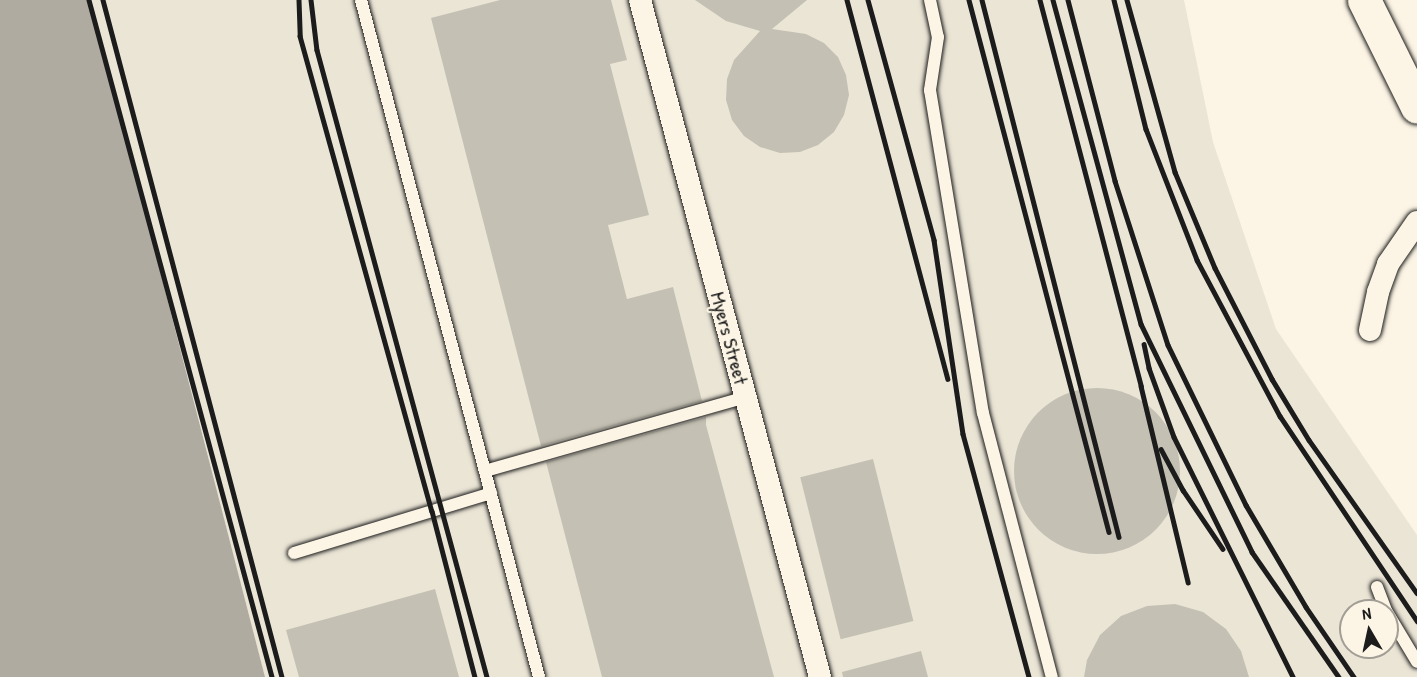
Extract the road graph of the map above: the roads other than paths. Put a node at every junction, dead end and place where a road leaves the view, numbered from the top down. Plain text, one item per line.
1 (361, 0) edge
2 (640, 0) edge
3 (930, 0) edge
4 (1364, 0) edge
5 (1417, 107) edge
6 (1417, 222) edge
7 (1370, 330) dead end
8 (746, 397) junction
9 (485, 471) junction
10 (491, 494) junction
11 (294, 553) dead end
12 (1377, 587) dead end
13 (1382, 599) edge
14 (1399, 631) edge
15 (1417, 662) edge
16 (539, 677) edge
17 (820, 677) edge
18 (1052, 677) edge

1 - 9 lane
2 - 8 street, Myers Street
3 - 18 lane
4 - 5 main road
6 - 7 street
8 - 9 lane
8 - 17 street, Myers Street
9 - 10 lane
10 - 11 lane
10 - 16 lane
12 - 13 lane
14 - 15 lane

